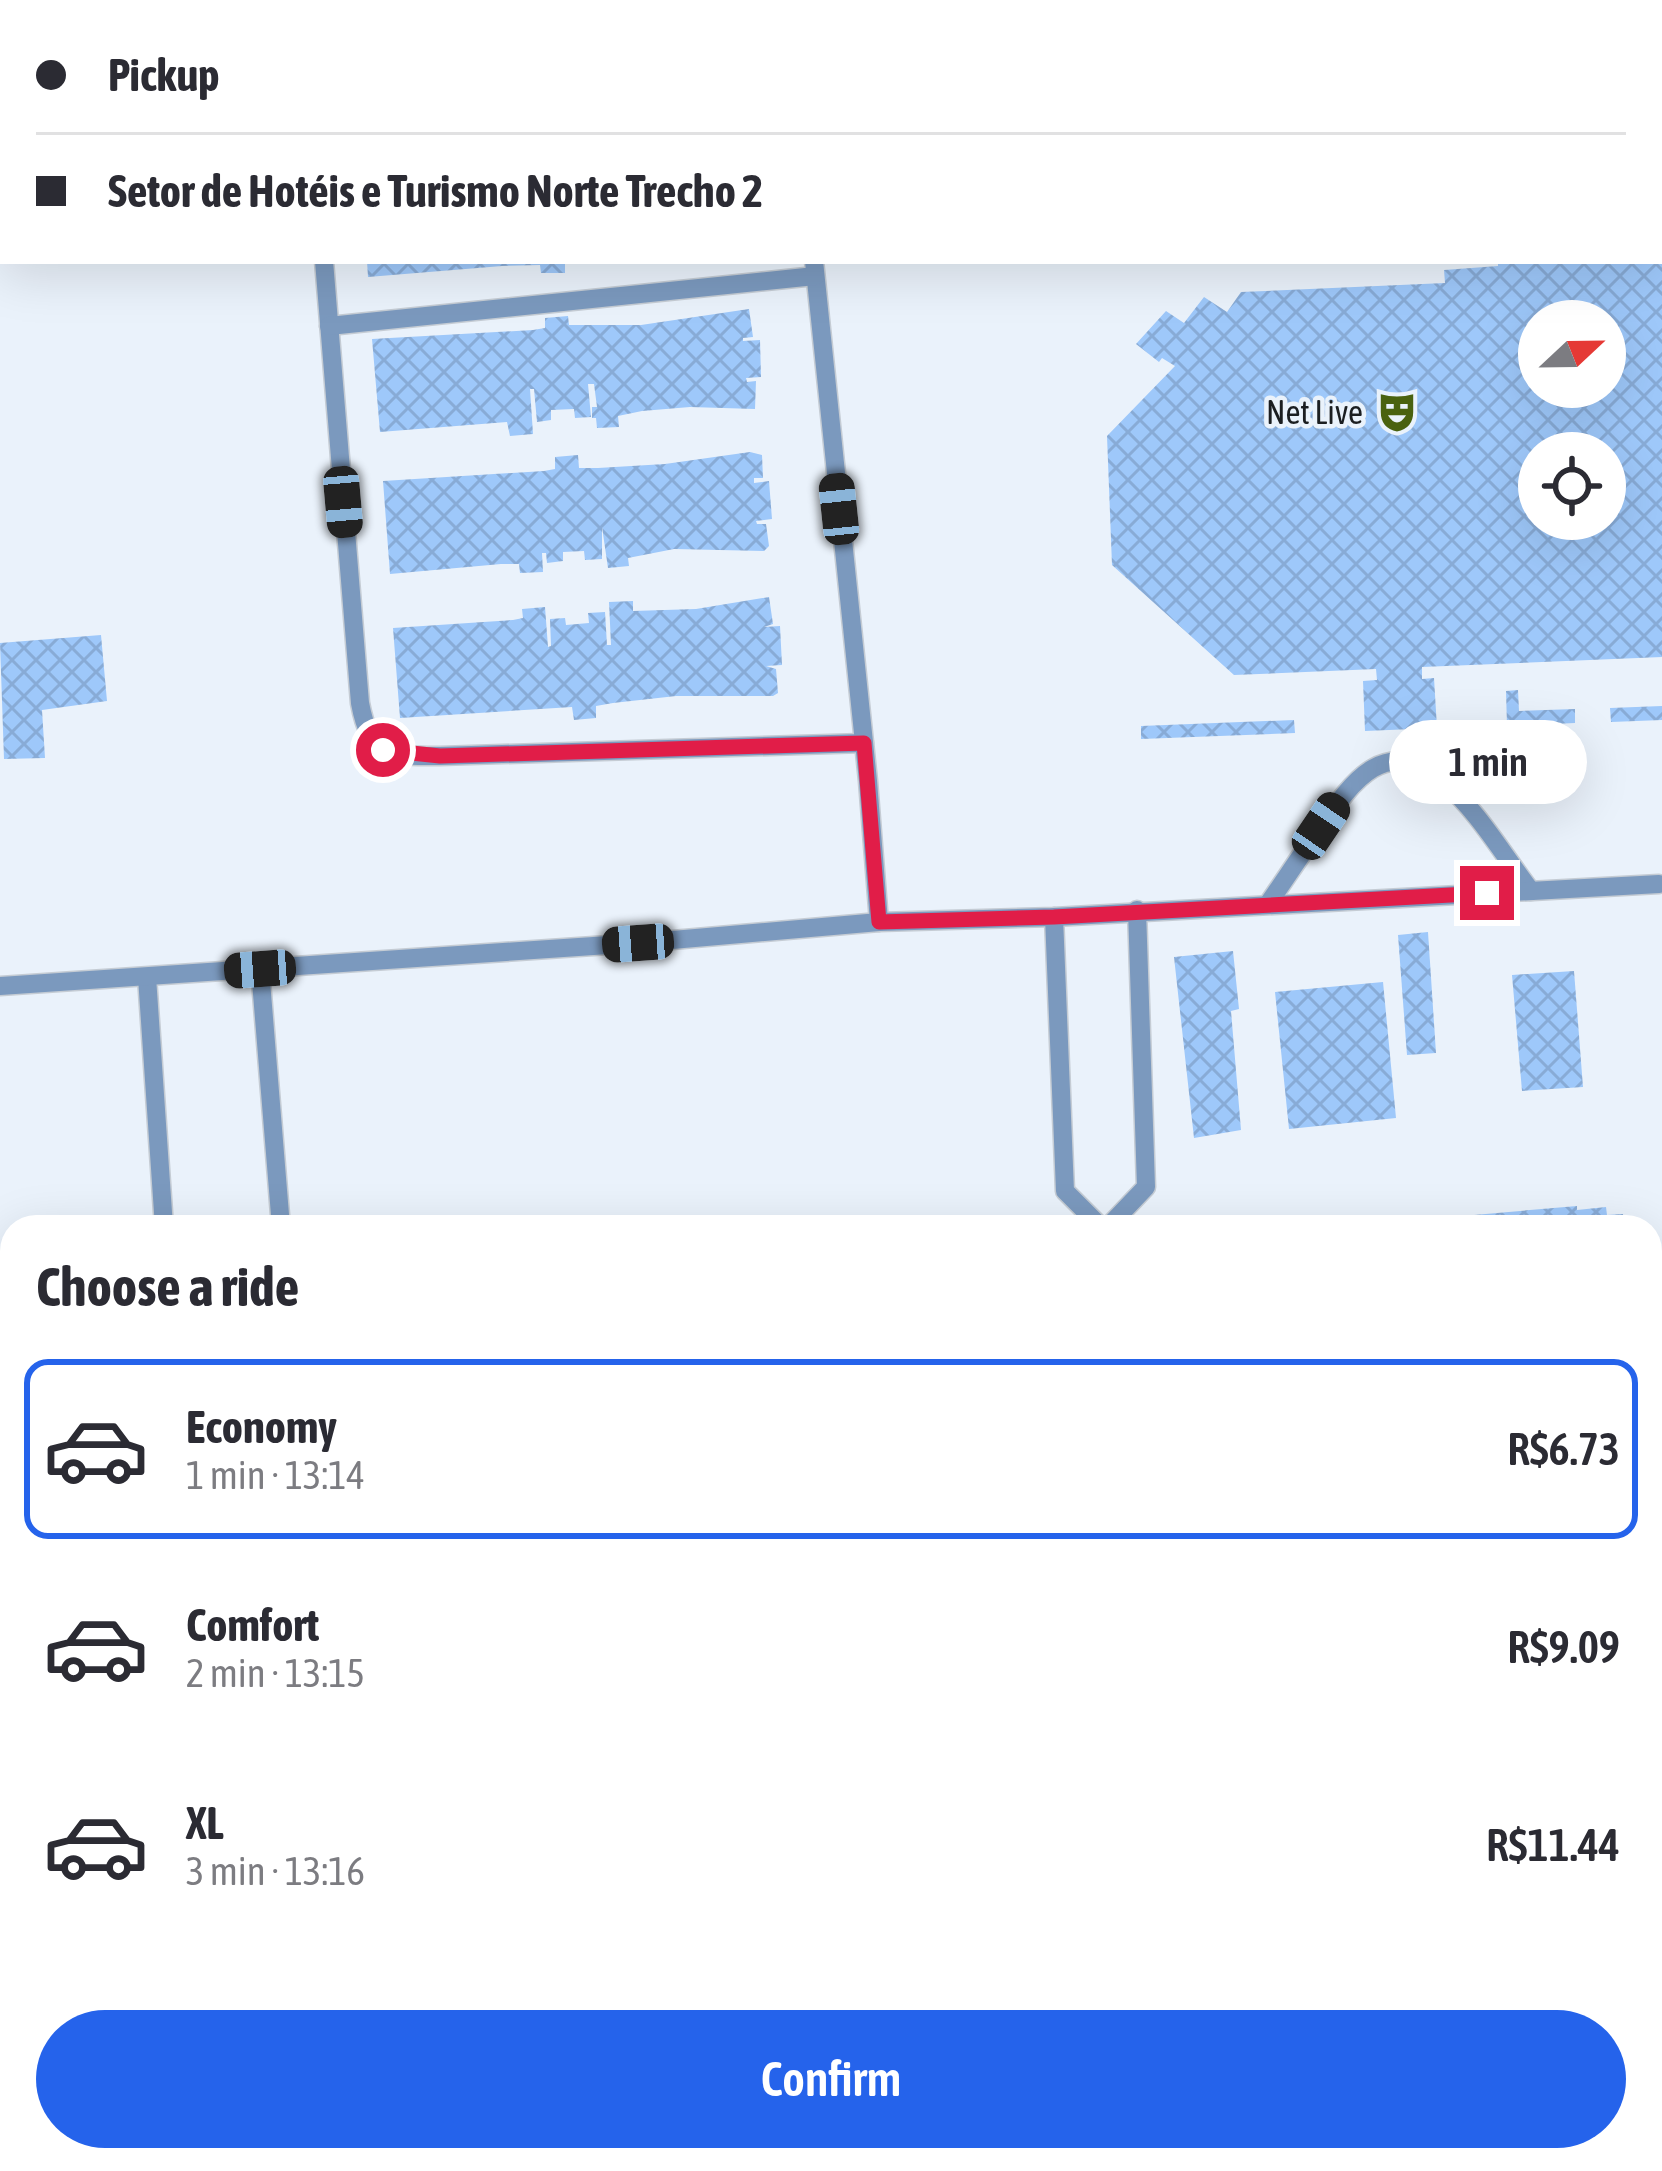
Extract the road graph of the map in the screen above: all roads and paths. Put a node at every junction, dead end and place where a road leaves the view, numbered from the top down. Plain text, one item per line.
1 (324, 264) edge
2 (814, 268) edge
3 (329, 326) junction
4 (864, 743) junction
5 (1659, 884) edge
6 (1531, 890) junction
7 (1268, 904) junction
8 (1137, 910) junction
9 (1054, 917) junction
10 (879, 922) junction
11 (260, 969) junction
12 (147, 977) junction
13 (0, 986) edge
14 (163, 1215) edge
15 (280, 1215) edge
16 (1091, 1215) edge
17 (1117, 1215) edge

1 - 3 lane
2 - 3 lane
2 - 4 lane
3 - 4 lane
4 - 10 lane
5 - 6 lane
6 - 7 lane
6 - 7 lane
7 - 8 lane
8 - 9 lane
8 - 17 lane
9 - 10 lane
9 - 16 lane
10 - 11 lane
11 - 12 lane
11 - 15 lane
12 - 13 lane
12 - 14 lane

